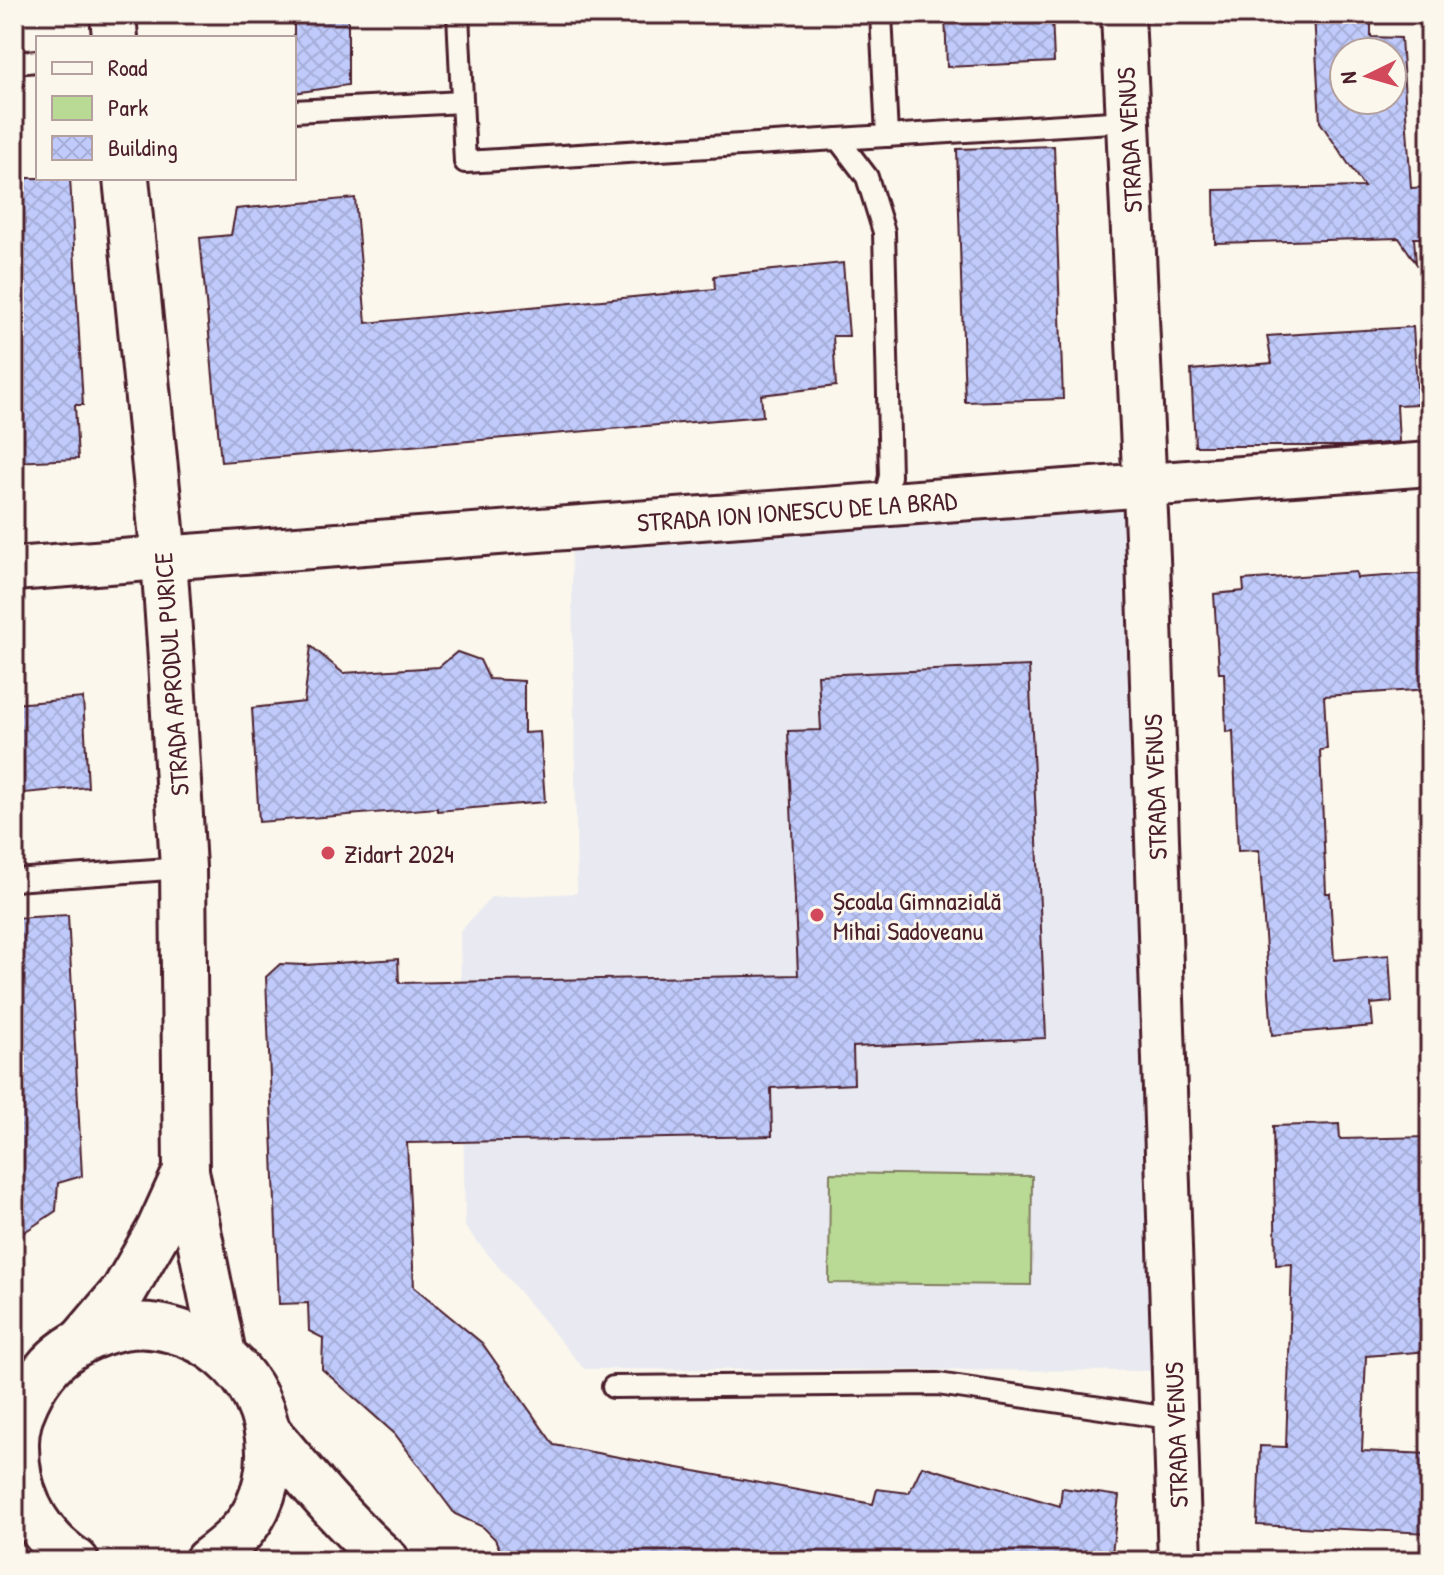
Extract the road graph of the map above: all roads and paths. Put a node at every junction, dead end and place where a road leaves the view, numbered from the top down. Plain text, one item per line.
1 (113, 14) edge
2 (458, 14) edge
3 (881, 14) edge
4 (1123, 14) edge
5 (115, 36) edge
6 (36, 61) edge
7 (14, 63) edge
8 (462, 102) junction
9 (296, 111) edge
10 (1127, 121) junction
11 (887, 136) junction
12 (838, 139) junction
13 (126, 180) edge
14 (1430, 464) edge
15 (1145, 485) junction
16 (883, 505) junction
17 (164, 559) junction
18 (14, 569) edge
19 (183, 868) junction
20 (14, 880) edge
21 (186, 1171) junction
22 (84, 1338) junction
23 (223, 1354) junction
24 (613, 1387) dead end
25 (20, 1405) edge
26 (1176, 1419) junction
27 (268, 1432) junction
28 (48, 1547) edge
29 (207, 1561) edge
30 (387, 1561) edge
31 (1180, 1561) edge

1 - 5 street
2 - 8 lane
3 - 11 lane
4 - 10 street, STRADA VENUS
6 - 7 lane
8 - 9 lane
8 - 12 lane
10 - 11 lane
10 - 15 street, STRADA VENUS
11 - 12 lane
12 - 16 lane
13 - 17 street, STRADA APRODUL PURICE
14 - 15 street, STRADA ION IONESCU DE LA BRAD
15 - 16 street, STRADA ION IONESCU DE LA BRAD
15 - 26 street, STRADA VENUS
16 - 17 street, STRADA ION IONESCU DE LA BRAD
17 - 18 street, STRADA ION IONESCU DE LA BRAD
17 - 19 street, STRADA APRODUL PURICE
19 - 20 lane
19 - 21 street, STRADA APRODUL PURICE
21 - 22 street, STRADA APRODUL PURICE
21 - 23 street, STRADA APRODUL PURICE
22 - 23 street
22 - 25 street
23 - 27 street
24 - 26 lane
25 - 28 street
26 - 31 street, STRADA VENUS
27 - 29 street
27 - 30 street

